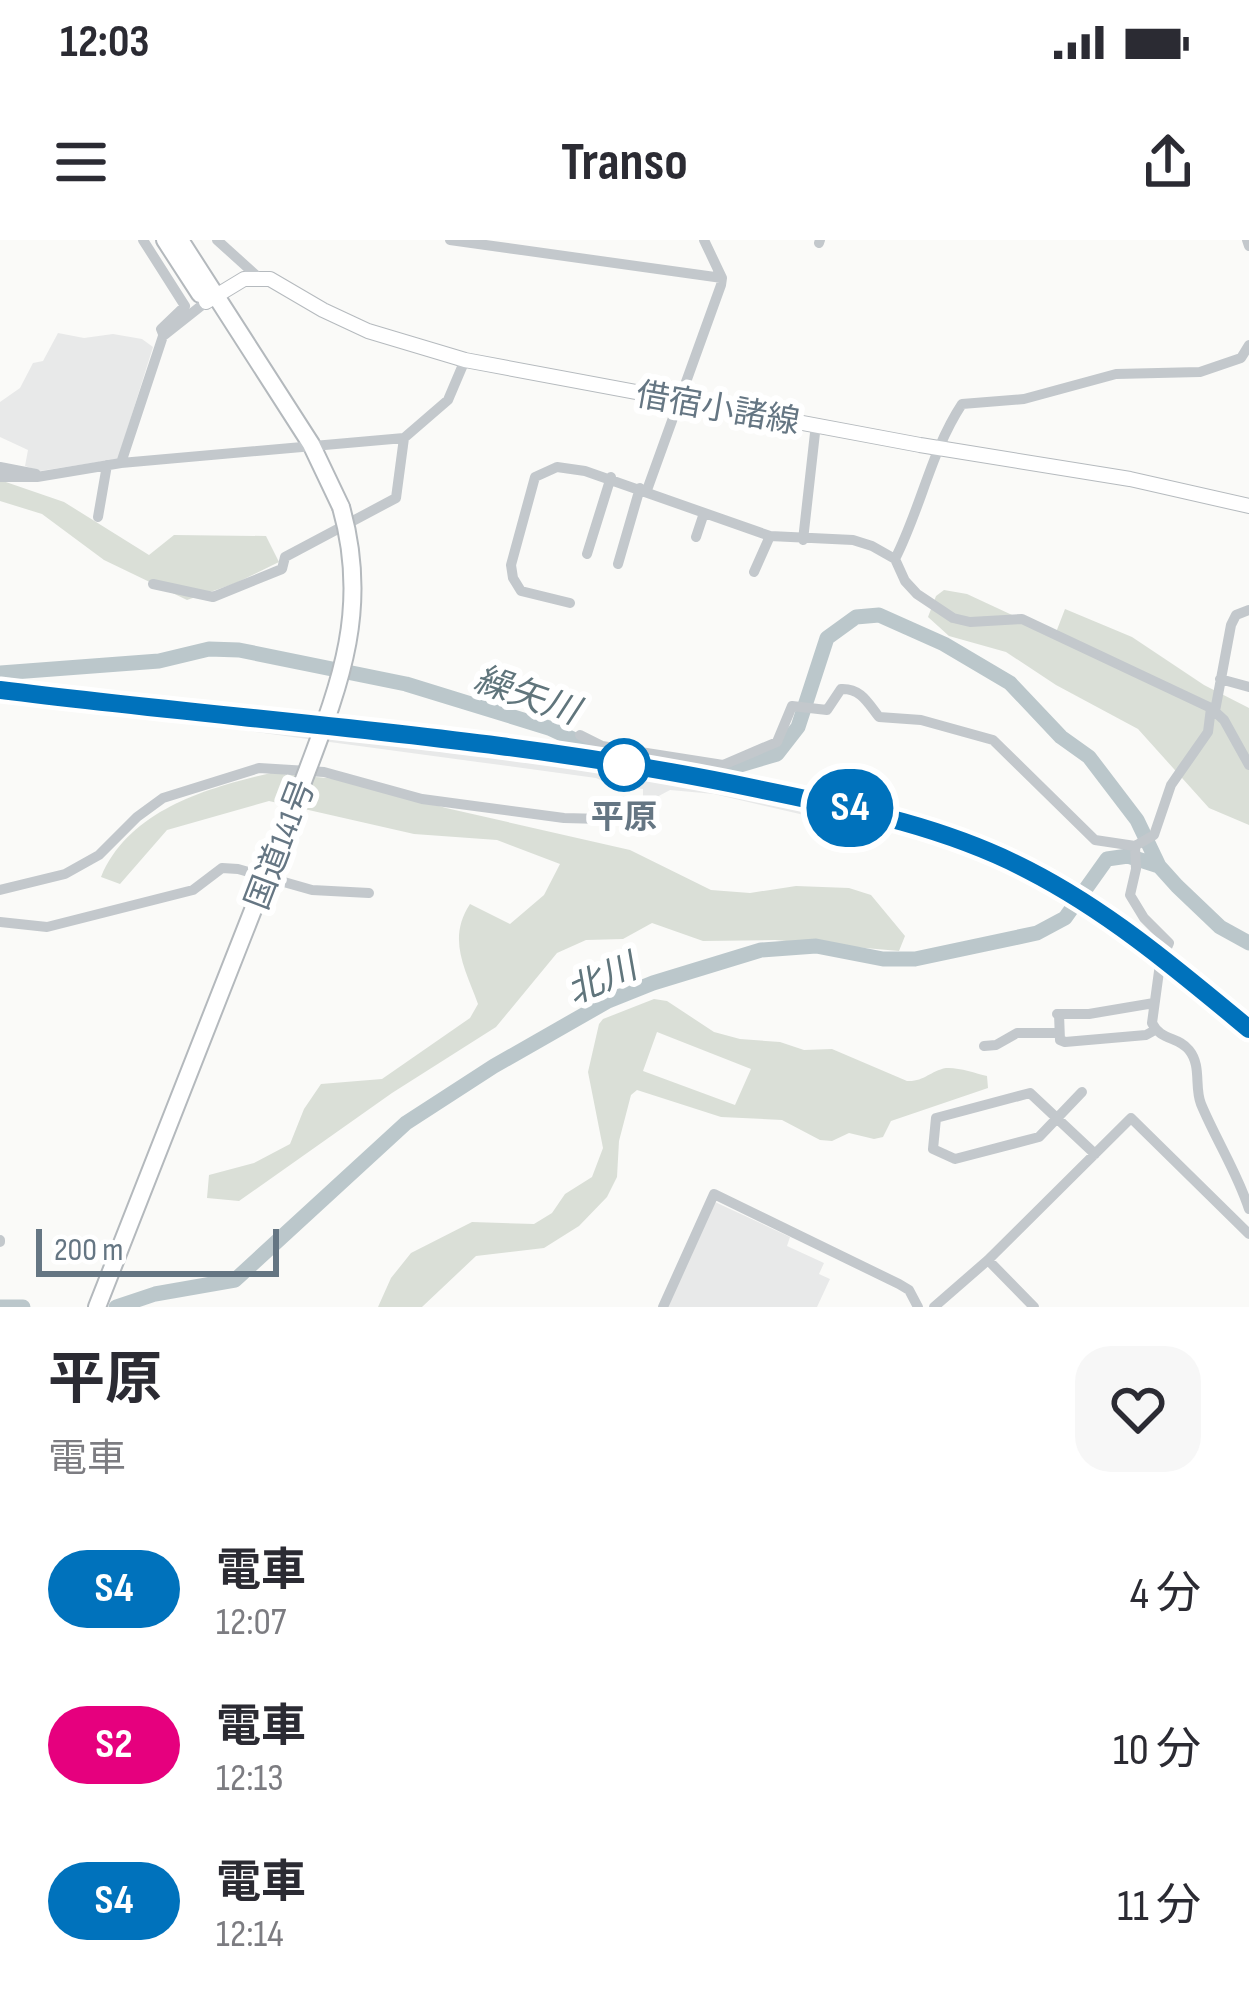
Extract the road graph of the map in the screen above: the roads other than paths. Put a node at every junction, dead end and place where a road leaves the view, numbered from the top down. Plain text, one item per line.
1 (143, 240) edge
2 (165, 240) edge
3 (180, 240) edge
4 (217, 240) edge
5 (450, 240) edge
6 (704, 240) edge
7 (258, 277) junction
8 (722, 278) junction
9 (210, 299) junction
10 (164, 336) junction
11 (1249, 345) edge
12 (465, 360) junction
13 (679, 398) junction
14 (817, 424) junction
15 (404, 438) junction
16 (307, 439) junction
17 (937, 448) junction
18 (121, 463) junction
19 (107, 465) junction
20 (0, 467) edge
21 (0, 477) edge
22 (37, 477) junction
23 (611, 477) junction
24 (644, 489) junction
25 (1249, 506) edge
26 (704, 513) junction
27 (98, 517) dead end
28 (770, 536) junction
29 (696, 537) dead end
30 (803, 540) junction
31 (587, 554) dead end
32 (895, 559) junction
33 (618, 564) dead end
34 (754, 572) dead end
35 (154, 584) dead end
36 (570, 602) dead end
37 (1249, 610) edge
38 (1220, 679) junction
39 (1249, 687) edge
40 (1213, 709) junction
41 (580, 735) dead end
42 (1249, 765) edge
43 (653, 801) dead end
44 (1136, 846) junction
45 (267, 878) junction
46 (0, 890) edge
47 (369, 893) dead end
48 (0, 922) edge
49 (1154, 1004) junction
50 (1155, 1030) junction
51 (1058, 1033) junction
52 (984, 1046) dead end
53 (1082, 1092) dead end
54 (1055, 1118) junction
55 (1095, 1154) junction
56 (1249, 1209) edge
57 (1249, 1234) edge
58 (988, 1260) junction
59 (93, 1304) edge
60 (663, 1307) edge
61 (918, 1307) edge
62 (934, 1307) edge
63 (1034, 1307) edge

1 - 10 street
2 - 9 highway, 国道141号
3 - 9 highway, 国道141号
4 - 7 street
5 - 8 street
6 - 8 street
7 - 9 main road
7 - 12 main road, 借宿小諸線
8 - 13 street
9 - 10 street
9 - 16 highway, 国道141号
10 - 18 street
11 - 17 street
12 - 13 main road, 借宿小諸線
12 - 15 street
13 - 14 main road, 借宿小諸線
13 - 24 street
14 - 17 main road, 借宿小諸線
14 - 30 street
15 - 16 street
15 - 35 street
16 - 18 street
16 - 45 highway, 国道141号, bridge
17 - 25 main road, 借宿小諸線
17 - 32 street
18 - 19 street
19 - 22 street
19 - 27 street
20 - 22 street
21 - 22 street
23 - 24 street
23 - 31 street
23 - 36 street
24 - 26 street
24 - 33 street
26 - 28 street
26 - 29 street
28 - 30 street
28 - 34 street
30 - 32 street
32 - 40 street
37 - 38 street
38 - 39 street
38 - 40 street
40 - 42 street
40 - 44 street
41 - 44 street
43 - 46 street
44 - 49 street
45 - 47 street
45 - 48 street
45 - 59 highway, 国道141号
49 - 50 street
49 - 51 street
50 - 51 street
50 - 56 street
51 - 52 street
53 - 54 street
54 - 54 street
54 - 55 street
55 - 57 street
55 - 58 street
58 - 62 street
58 - 63 street
60 - 61 street

